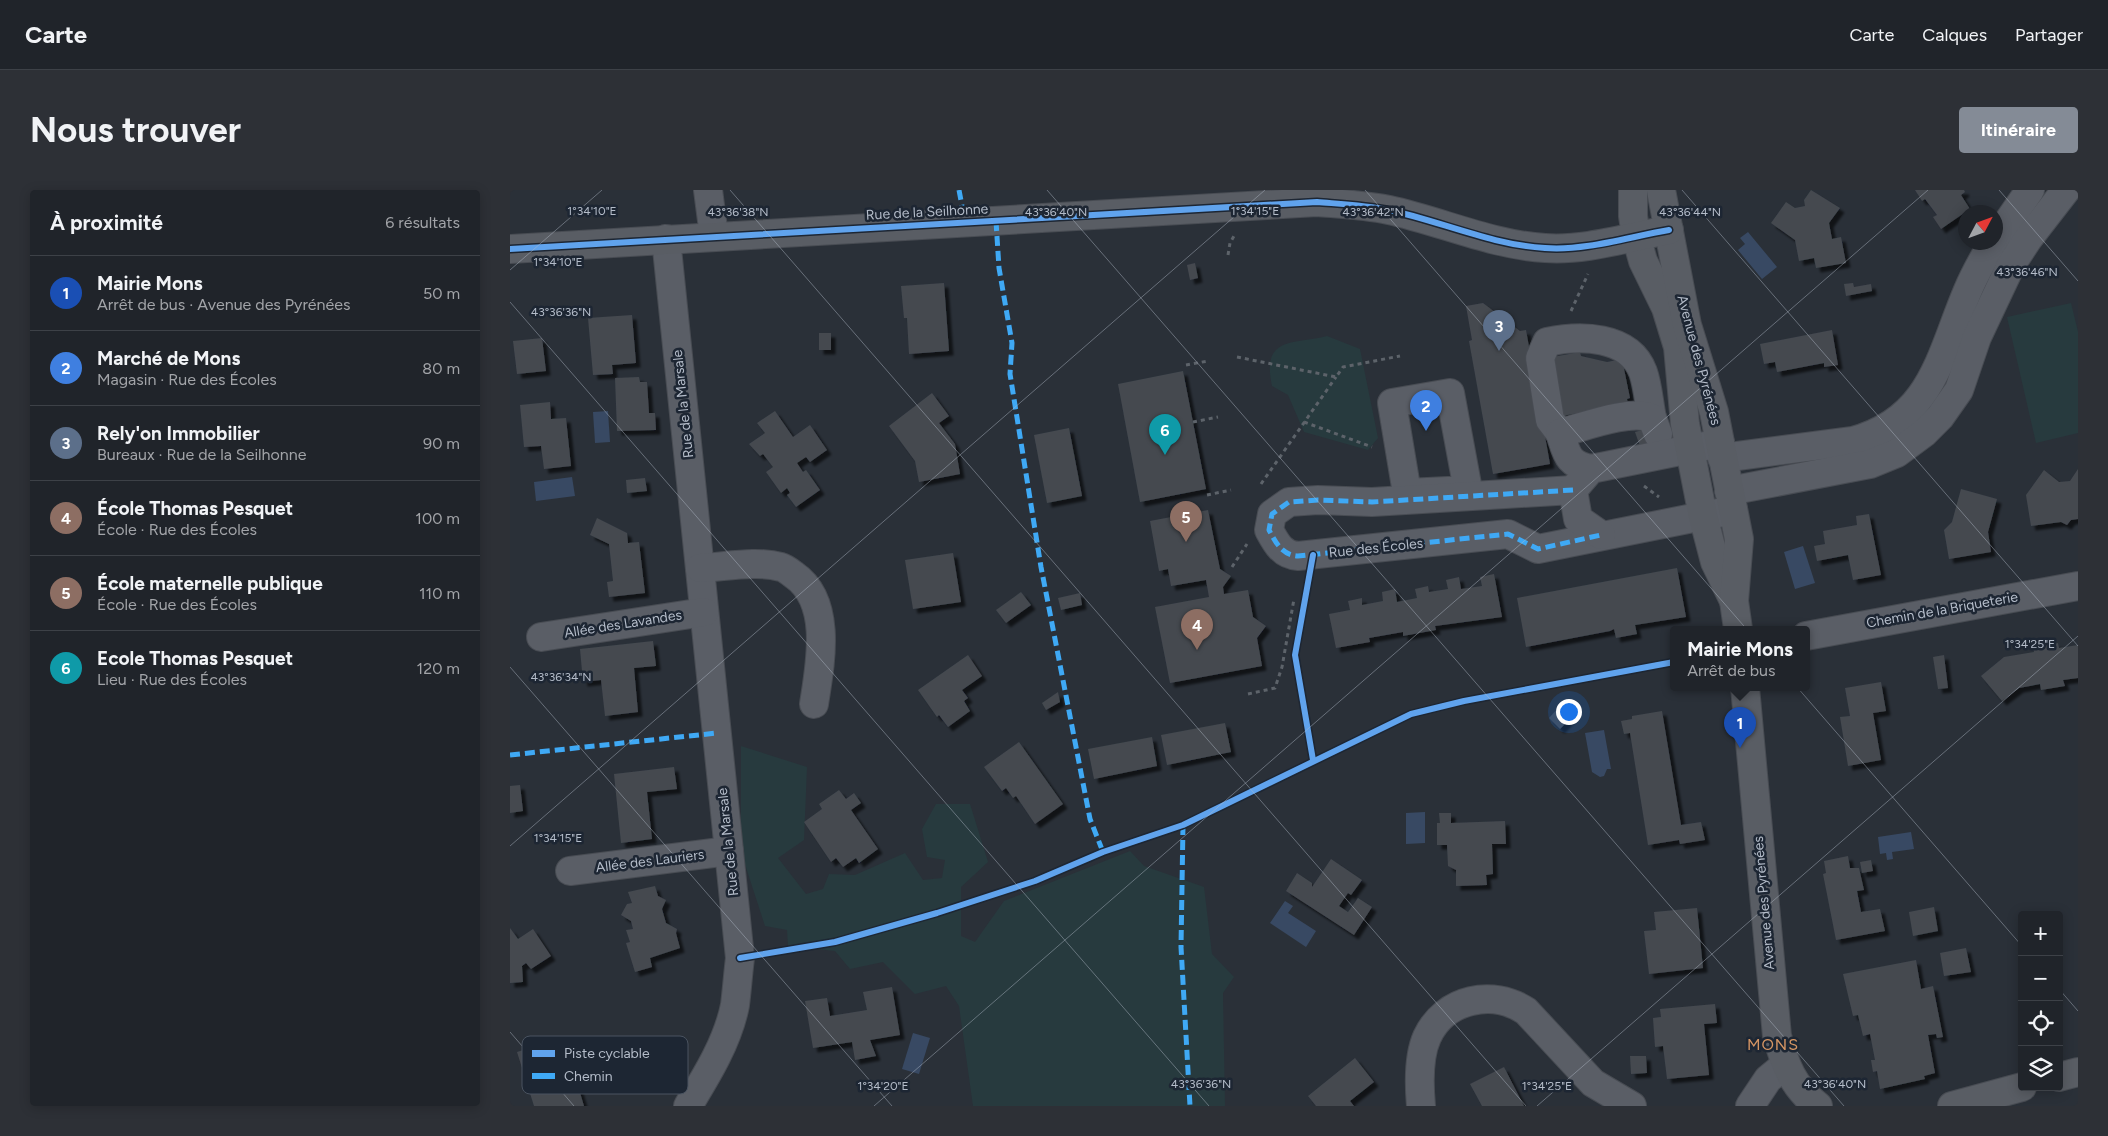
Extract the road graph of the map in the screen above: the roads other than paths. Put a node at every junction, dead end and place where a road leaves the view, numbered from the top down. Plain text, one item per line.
1 (708, 190) edge
2 (1634, 190) edge
3 (1661, 190) edge
4 (2030, 190) edge
5 (2066, 190) edge
6 (2003, 228) edge
7 (1669, 230) junction
8 (714, 236) junction
9 (1636, 236) junction
10 (666, 239) junction
11 (510, 249) edge
12 (1989, 250) edge
13 (1938, 368) junction
14 (1964, 378) junction
15 (1652, 418) junction
16 (1560, 433) junction
17 (1721, 450) junction
18 (1674, 451) junction
19 (1867, 451) junction
20 (1591, 469) junction
21 (1573, 490) junction
22 (1731, 500) junction
23 (1687, 519) junction
24 (1601, 535) junction
25 (700, 568) junction
26 (2078, 586) edge
27 (1734, 601) junction
28 (704, 612) junction
29 (1738, 626) edge
30 (1810, 635) edge
31 (541, 637) dead end
32 (1745, 691) edge
33 (814, 704) dead end
34 (730, 851) junction
35 (570, 872) dead end
36 (1785, 1065) junction
37 (2078, 1072) edge
38 (2063, 1076) edge
39 (2018, 1088) edge
40 (688, 1106) edge
41 (1421, 1106) edge
42 (1632, 1106) edge
43 (1750, 1106) edge
44 (1818, 1106) edge
45 (1952, 1106) edge

1 - 8 street
2 - 9 street, Avenue des Pyrénées
3 - 7 street, Avenue des Pyrénées
4 - 6 street
5 - 14 street
7 - 9 street, Rue de la Seilhonne
7 - 17 street, Avenue des Pyrénées
8 - 9 street, Rue de la Seilhonne
8 - 10 street, Rue de la Seilhonne
9 - 18 street, Avenue des Pyrénées
10 - 11 street, Rue de la Seilhonne
10 - 25 street, Rue de la Marsale
12 - 13 street
13 - 14 street
13 - 19 street
14 - 19 street
15 - 16 street
15 - 16 street
15 - 18 street
16 - 20 street
17 - 18 street, Avenue des Pyrénées
17 - 19 street
17 - 22 street, Avenue des Pyrénées
18 - 20 street
18 - 23 street, Avenue des Pyrénées
19 - 22 street
20 - 21 street
21 - 24 street
21 - 24 street, Rue des Écoles
22 - 23 street
22 - 27 street, Avenue des Pyrénées
23 - 24 street, Rue des Écoles
23 - 27 street, Avenue des Pyrénées
25 - 28 street, Rue de la Marsale
25 - 33 street
26 - 30 street, Chemin de la Briqueterie
27 - 29 street, Avenue des Pyrénées
28 - 31 street, Allée des Lavandes
28 - 34 street, Rue de la Marsale
32 - 36 street, Avenue des Pyrénées
34 - 35 street, Allée des Lauriers
34 - 40 street, Rue de la Marsale
36 - 43 street
36 - 44 street, Avenue des Pyrénées
37 - 38 street
39 - 45 street
41 - 42 street

